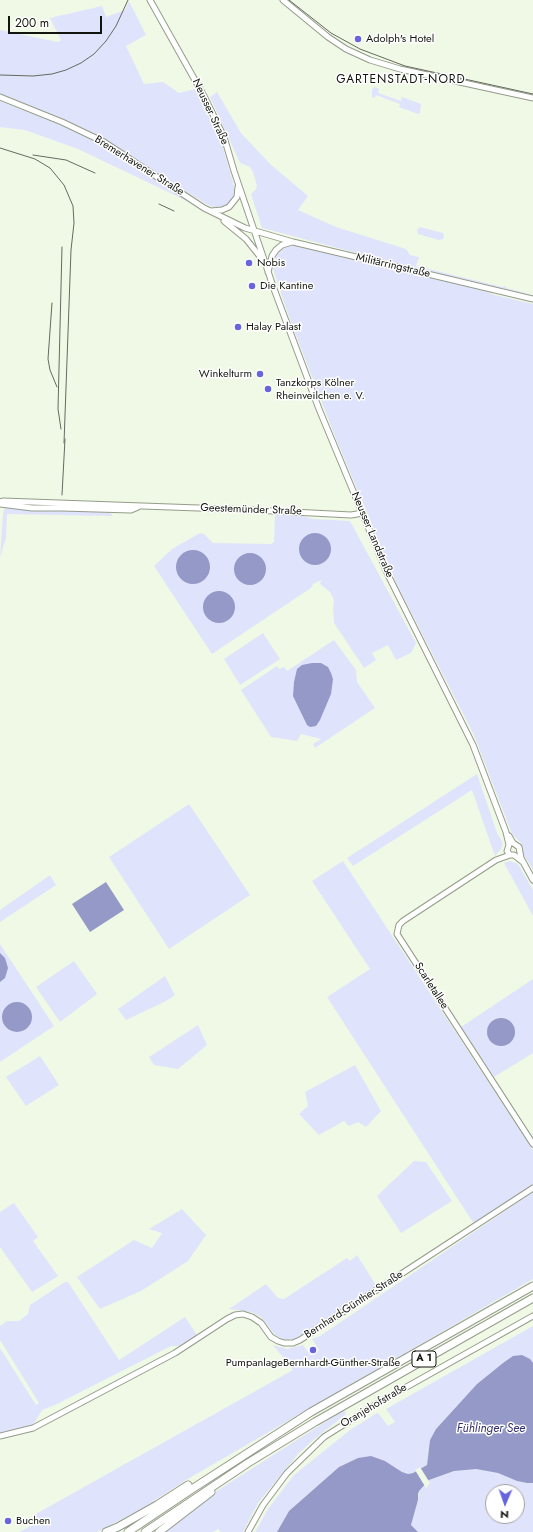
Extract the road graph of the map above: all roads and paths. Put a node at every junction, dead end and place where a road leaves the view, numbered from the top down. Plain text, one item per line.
1 (150, 0) edge
2 (283, 0) edge
3 (0, 97) edge
4 (533, 98) edge
5 (238, 184) junction
6 (210, 211) junction
7 (215, 214) junction
8 (254, 231) junction
9 (293, 242) junction
10 (265, 262) junction
11 (268, 272) junction
12 (533, 300) edge
13 (0, 503) edge
14 (358, 503) junction
15 (362, 514) junction
16 (351, 515) junction
17 (366, 520) junction
18 (511, 844) junction
19 (512, 853) junction
20 (533, 880) edge
21 (533, 1144) edge
22 (533, 1188) edge
23 (533, 1286) edge
24 (533, 1298) edge
25 (533, 1316) edge
26 (310, 1412) junction
27 (0, 1436) edge
28 (248, 1463) junction
29 (157, 1505) junction
30 (106, 1532) edge
31 (119, 1532) edge
32 (128, 1532) edge
33 (145, 1532) edge
34 (159, 1532) edge
35 (248, 1532) edge

1 - 5 street, Neusser Straße
2 - 4 street
3 - 6 street, Bremerhavener Straße
5 - 6 street
5 - 8 street, Neusser Straße
6 - 7 street, Bremerhavener Straße
7 - 8 street, Bremerhavener Straße
7 - 10 street
8 - 9 street, Militärringstraße
8 - 10 street, Neusser Landstraße
9 - 11 street
9 - 12 street, Militärringstraße
10 - 11 street, Neusser Landstraße
11 - 14 street, Neusser Landstraße
13 - 16 street, Geestemünder Straße
14 - 15 street, Neusser Landstraße
14 - 16 street
15 - 16 street, Geestemünder Straße
15 - 17 street, Neusser Landstraße
16 - 17 street
17 - 18 street, Neusser Landstraße
18 - 19 street
18 - 19 street, Neusser Landstraße
19 - 20 street, Neusser Landstraße
19 - 21 street, Scarletallee
22 - 27 street, Bernhard-Günther-Straße
23 - 26 highway, A 1
24 - 28 highway, A 1
25 - 35 street, Oranjehofstraße
26 - 29 highway
26 - 32 highway, A 1
28 - 33 highway, A 1
28 - 34 highway
29 - 30 highway
29 - 31 highway

